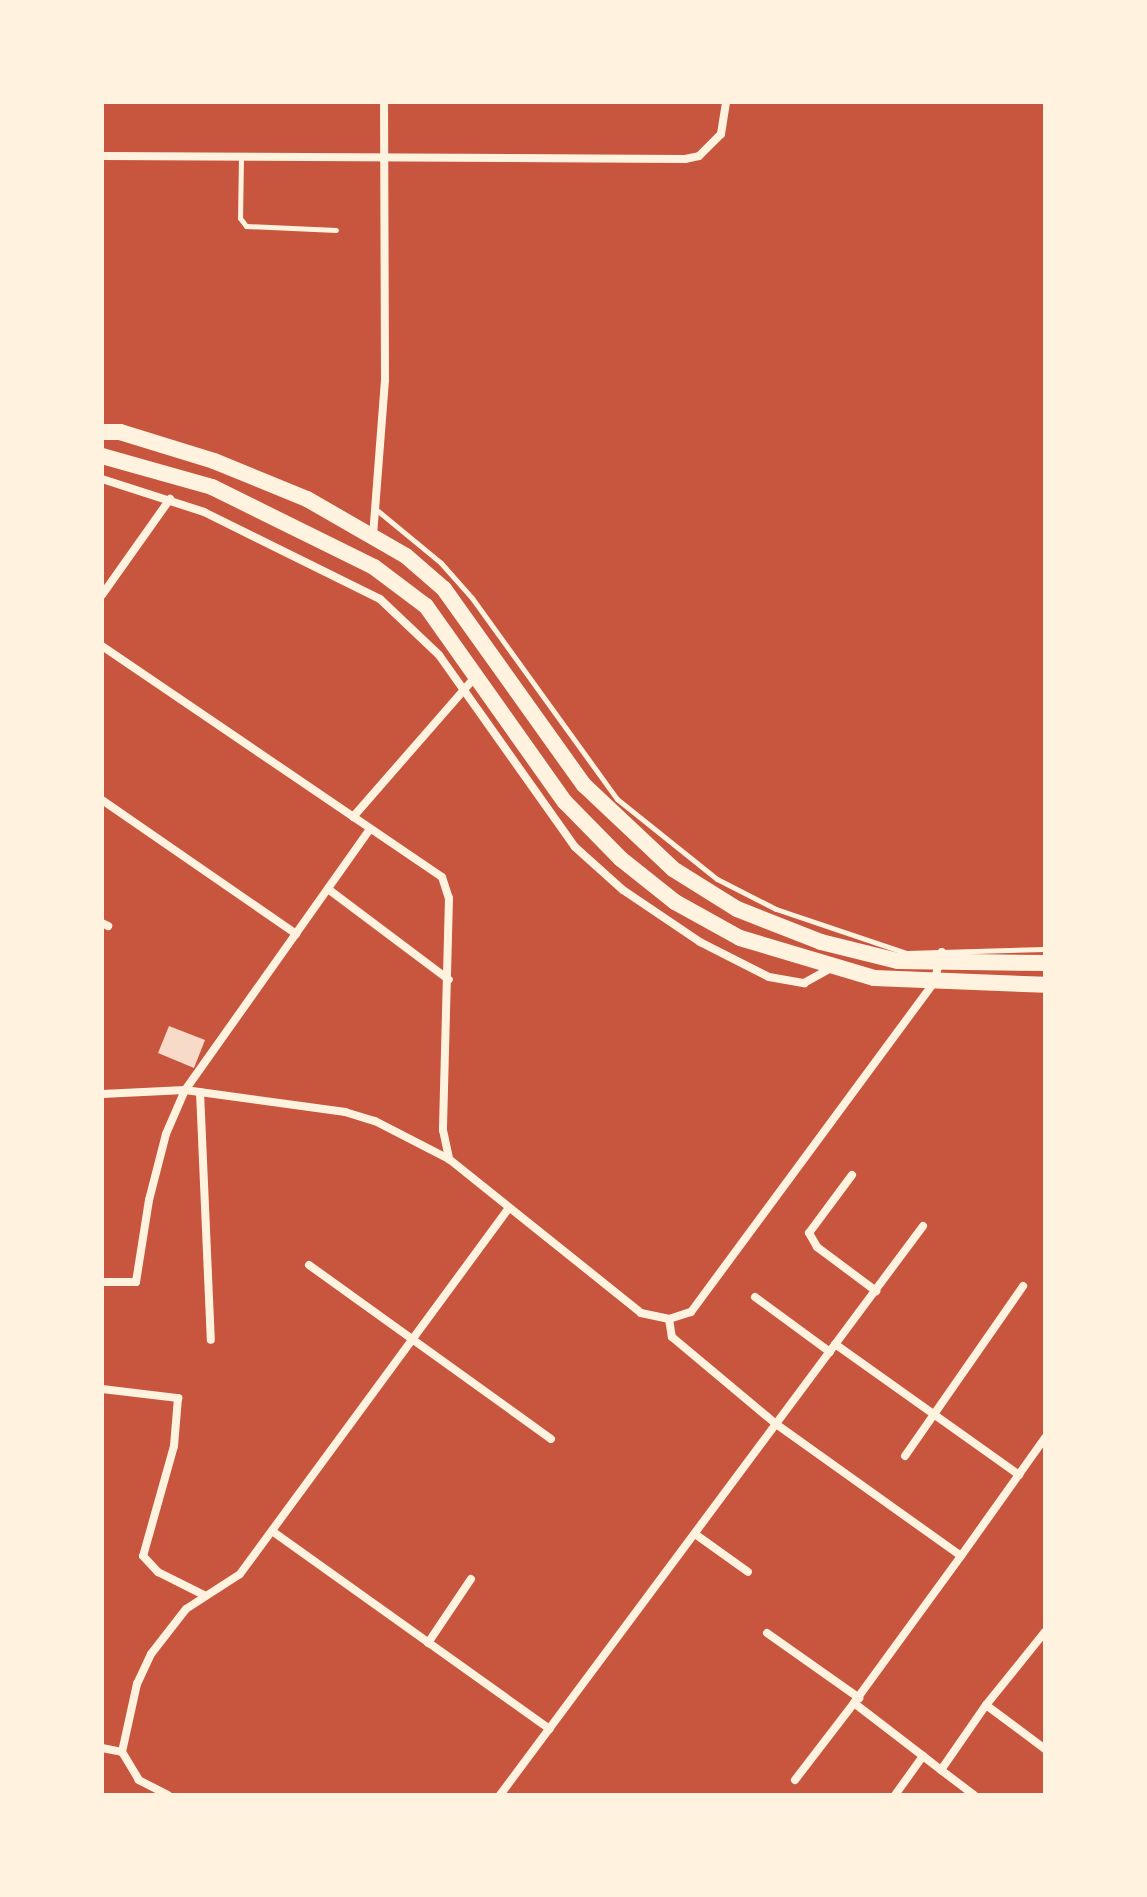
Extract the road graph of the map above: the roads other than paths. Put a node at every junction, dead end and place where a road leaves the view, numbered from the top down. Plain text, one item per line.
1 (384, 102) edge
2 (726, 102) edge
3 (102, 156) edge
4 (241, 157) junction
5 (383, 158) junction
6 (336, 230) dead end
7 (102, 432) edge
8 (102, 456) edge
9 (102, 479) edge
10 (170, 499) junction
11 (378, 511) junction
12 (373, 536) junction
13 (102, 595) edge
14 (102, 646) edge
15 (479, 673) junction
16 (464, 689) junction
17 (102, 800) edge
18 (353, 817) junction
19 (370, 829) junction
20 (328, 889) junction
21 (296, 934) junction
22 (1045, 949) edge
23 (942, 957) junction
24 (1045, 963) edge
25 (831, 968) junction
26 (449, 980) junction
27 (934, 983) junction
28 (1045, 985) edge
29 (185, 1090) junction
30 (200, 1092) junction
31 (102, 1094) edge
32 (449, 1159) junction
33 (852, 1175) dead end
34 (508, 1209) junction
35 (923, 1226) dead end
36 (309, 1265) dead end
37 (102, 1282) edge
38 (1023, 1286) dead end
39 (876, 1291) junction
40 (755, 1297) dead end
41 (669, 1319) junction
42 (211, 1340) dead end
43 (414, 1341) junction
44 (833, 1348) junction
45 (102, 1389) edge
46 (934, 1414) junction
47 (776, 1424) junction
48 (1045, 1438) edge
49 (551, 1439) dead end
50 (905, 1456) dead end
51 (1019, 1475) junction
52 (272, 1531) junction
53 (695, 1534) junction
54 (961, 1556) junction
55 (748, 1572) dead end
56 (471, 1579) dead end
57 (204, 1595) junction
58 (1045, 1632) edge
59 (767, 1633) dead end
60 (428, 1643) junction
61 (856, 1700) junction
62 (986, 1705) junction
63 (550, 1729) junction
64 (102, 1748) edge
65 (1045, 1749) edge
66 (122, 1752) junction
67 (923, 1756) junction
68 (941, 1770) junction
69 (795, 1780) dead end
70 (148, 1791) edge
71 (168, 1795) edge
72 (500, 1795) edge
73 (895, 1795) edge
74 (974, 1795) edge

1 - 5 street
2 - 5 street
3 - 4 street
4 - 5 street
4 - 6 lane
5 - 11 street
7 - 12 main road
8 - 15 main road
9 - 10 street
10 - 13 street
10 - 16 street
11 - 12 street
11 - 23 lane
12 - 23 main road
14 - 18 street
15 - 16 street
15 - 25 main road
16 - 18 street
16 - 25 street
17 - 21 street
18 - 19 street
19 - 20 street
19 - 26 street
20 - 21 street
20 - 26 street
21 - 29 street
22 - 23 lane
23 - 24 main road
23 - 27 street
25 - 27 main road
26 - 32 street
27 - 28 main road
27 - 41 street
29 - 30 street
29 - 31 street
29 - 37 street
30 - 32 street
30 - 42 street
32 - 34 street
33 - 39 street
34 - 41 street
34 - 43 street
35 - 39 street
36 - 43 street
38 - 46 street
39 - 44 street
40 - 44 street
41 - 47 street
43 - 49 street
43 - 52 street
44 - 46 street
44 - 47 street
45 - 57 street
46 - 50 street
46 - 51 street
47 - 53 street
47 - 54 street
48 - 51 street
51 - 54 street
52 - 57 street
52 - 60 street
53 - 55 street
53 - 63 street
54 - 61 street
56 - 60 street
57 - 66 street
58 - 62 street
59 - 61 street
60 - 63 street
61 - 67 street
61 - 69 street
62 - 65 street
62 - 68 street
63 - 72 street
64 - 66 street
66 - 70 street
67 - 68 street
67 - 73 street
68 - 74 street
70 - 71 street

